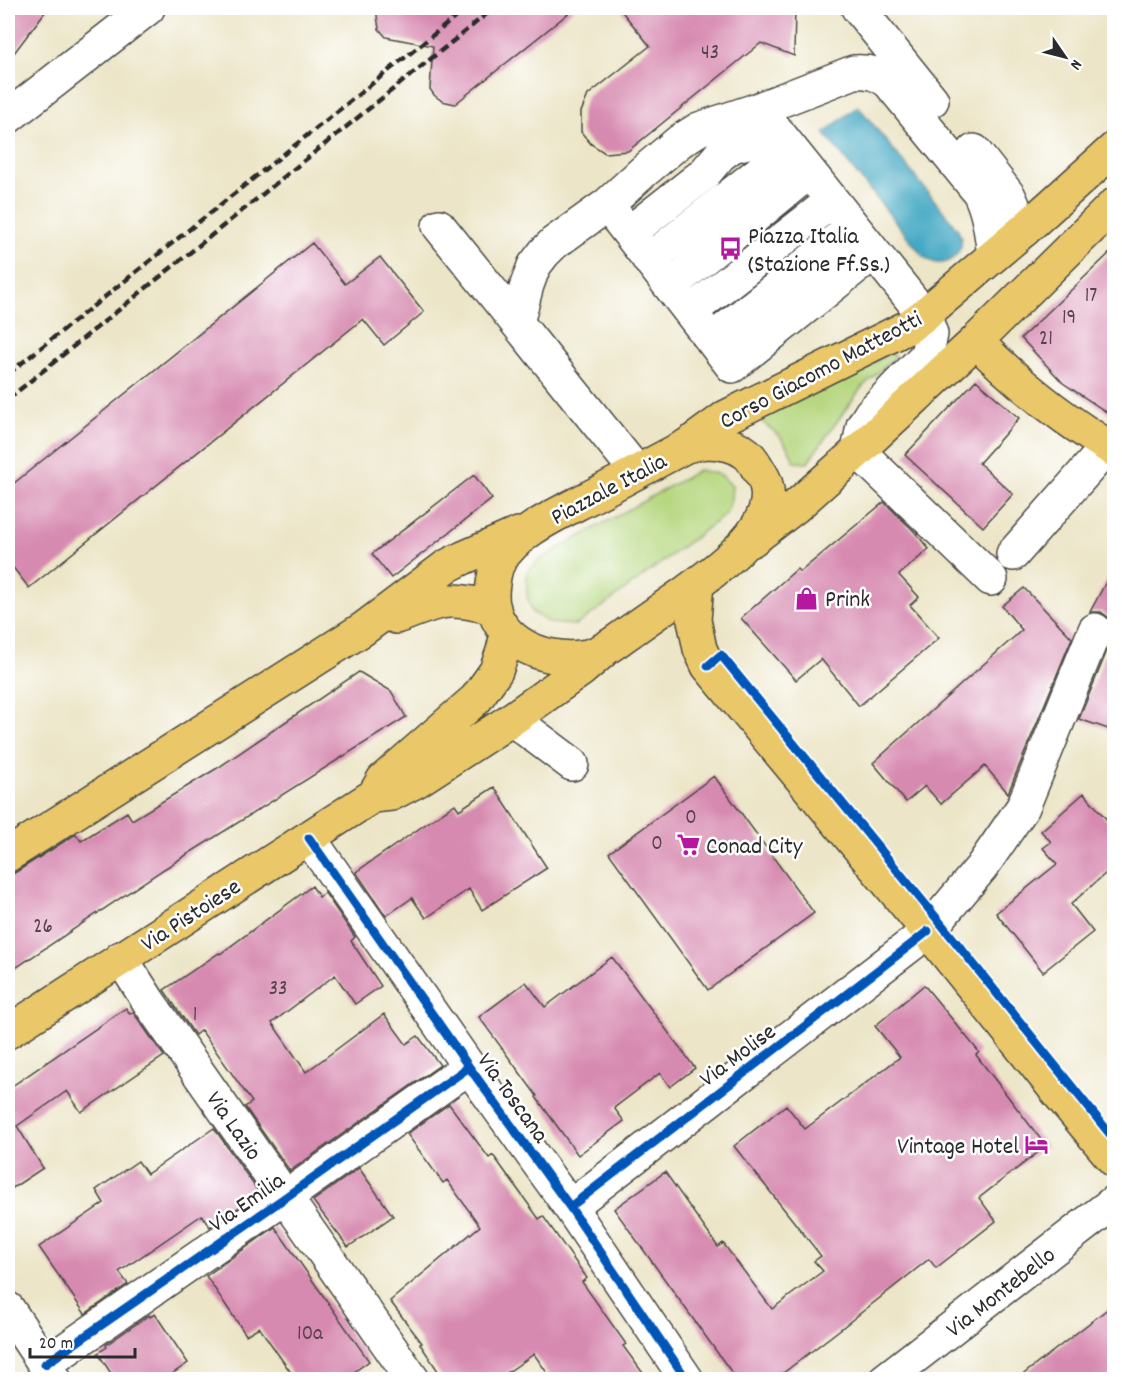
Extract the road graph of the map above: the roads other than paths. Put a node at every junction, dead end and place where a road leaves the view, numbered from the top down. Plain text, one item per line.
1 (148, 8) edge
2 (858, 8) edge
3 (759, 109) junction
4 (8, 117) edge
5 (1114, 149) edge
6 (793, 152) junction
7 (832, 201) junction
8 (607, 204) junction
9 (1114, 205) edge
10 (439, 225) dead end
11 (853, 227) junction
12 (1024, 230) junction
13 (629, 233) junction
14 (873, 253) junction
15 (994, 255) junction
16 (649, 260) junction
17 (670, 285) junction
18 (690, 312) junction
19 (924, 315) junction
20 (517, 323) junction
21 (712, 340) junction
22 (976, 341) junction
23 (686, 446) junction
24 (1111, 448) edge
25 (858, 451) junction
26 (637, 472) junction
27 (538, 526) junction
28 (741, 549) junction
29 (1012, 554) dead end
30 (991, 579) dead end
31 (697, 584) junction
32 (501, 620) junction
33 (363, 629) junction
34 (1095, 630) dead end
35 (605, 648) junction
36 (496, 671) junction
37 (512, 719) junction
38 (572, 764) dead end
39 (373, 796) junction
40 (309, 838) junction
41 (8, 855) edge
42 (928, 931) junction
43 (121, 958) junction
44 (8, 1032) edge
45 (469, 1068) junction
46 (1114, 1160) edge
47 (286, 1197) junction
48 (1114, 1202) edge
49 (570, 1207) junction
50 (8, 1309) edge
51 (50, 1372) edge
52 (413, 1380) edge
53 (687, 1380) edge
54 (885, 1380) edge

1 - 4 street
2 - 12 street
3 - 6 street
3 - 8 street
3 - 15 street
5 - 12 main road, Corso Giacomo Matteotti
6 - 7 street
6 - 13 street
6 - 16 street
6 - 17 street
7 - 11 street
7 - 18 street
8 - 13 street
8 - 20 street
9 - 22 main road
10 - 20 street
11 - 14 street
11 - 21 street
12 - 15 main road, Corso Giacomo Matteotti
13 - 16 street
14 - 19 street
14 - 21 street
15 - 19 main road, Corso Giacomo Matteotti
16 - 17 street
17 - 18 street
18 - 21 street
19 - 23 main road, Corso Giacomo Matteotti
19 - 25 street
20 - 26 street
22 - 24 main road
22 - 25 main road
23 - 26 main road, Piazzale Italia
23 - 28 main road, Piazzale Italia
24 - 29 street
25 - 28 main road
25 - 30 street
26 - 27 main road, Piazzale Italia
27 - 32 main road, Piazzale Italia
27 - 33 main road
28 - 31 main road, Piazzale Italia
31 - 35 main road, Piazzale Italia
31 - 42 main road
32 - 33 main road
32 - 35 main road, Piazzale Italia
32 - 36 main road, Via Pistoiese
33 - 41 main road
34 - 42 street, Via Molise
35 - 37 main road, Via Pistoiese
36 - 37 main road
36 - 39 main road, Via Pistoiese
37 - 38 street
37 - 39 main road, Via Pistoiese
39 - 40 main road, Via Pistoiese
40 - 43 main road, Via Pistoiese
40 - 45 street, Via Toscana
42 - 46 main road
42 - 49 street, Via Molise
43 - 44 main road, Via Pistoiese
43 - 47 street, Via Lazio
45 - 47 street, Via Emilia
45 - 49 street, Via Toscana
47 - 51 street, Via Emilia
47 - 52 street, Via Lazio
48 - 54 street, Via Montebello
49 - 53 street, Via Toscana
50 - 51 street

